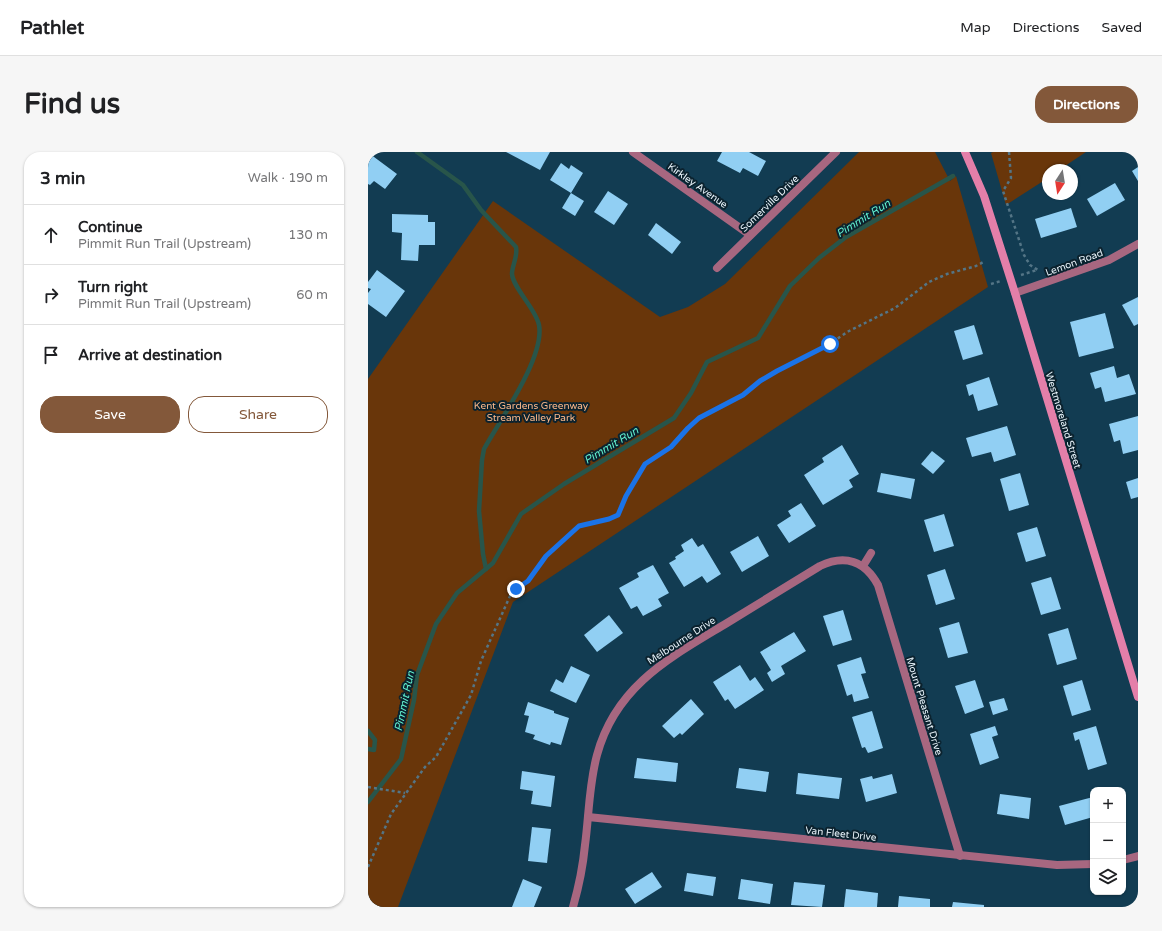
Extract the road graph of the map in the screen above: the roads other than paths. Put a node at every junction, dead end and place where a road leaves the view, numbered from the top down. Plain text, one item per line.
1 (633, 152) edge
2 (836, 152) edge
3 (965, 152) edge
4 (750, 235) junction
5 (1138, 244) edge
6 (717, 268) dead end
7 (1015, 293) junction
8 (871, 553) dead end
9 (863, 566) junction
10 (1138, 697) edge
11 (588, 817) junction
12 (960, 856) junction
13 (1138, 856) edge
14 (1126, 859) edge
15 (1090, 864) edge
16 (574, 907) edge

1 - 4 street, Kirkley Avenue
2 - 4 street, Somerville Drive
3 - 7 main road, Westmoreland Street
4 - 6 street, Somerville Drive
5 - 7 street, Lemon Road
7 - 10 main road, Westmoreland Street
8 - 9 street
9 - 11 street, Melbourne Drive
9 - 12 street, Mount Pleasant Drive
11 - 12 street, Van Fleet Drive
11 - 16 street, Melbourne Drive
12 - 15 street, Van Fleet Drive
13 - 14 street

